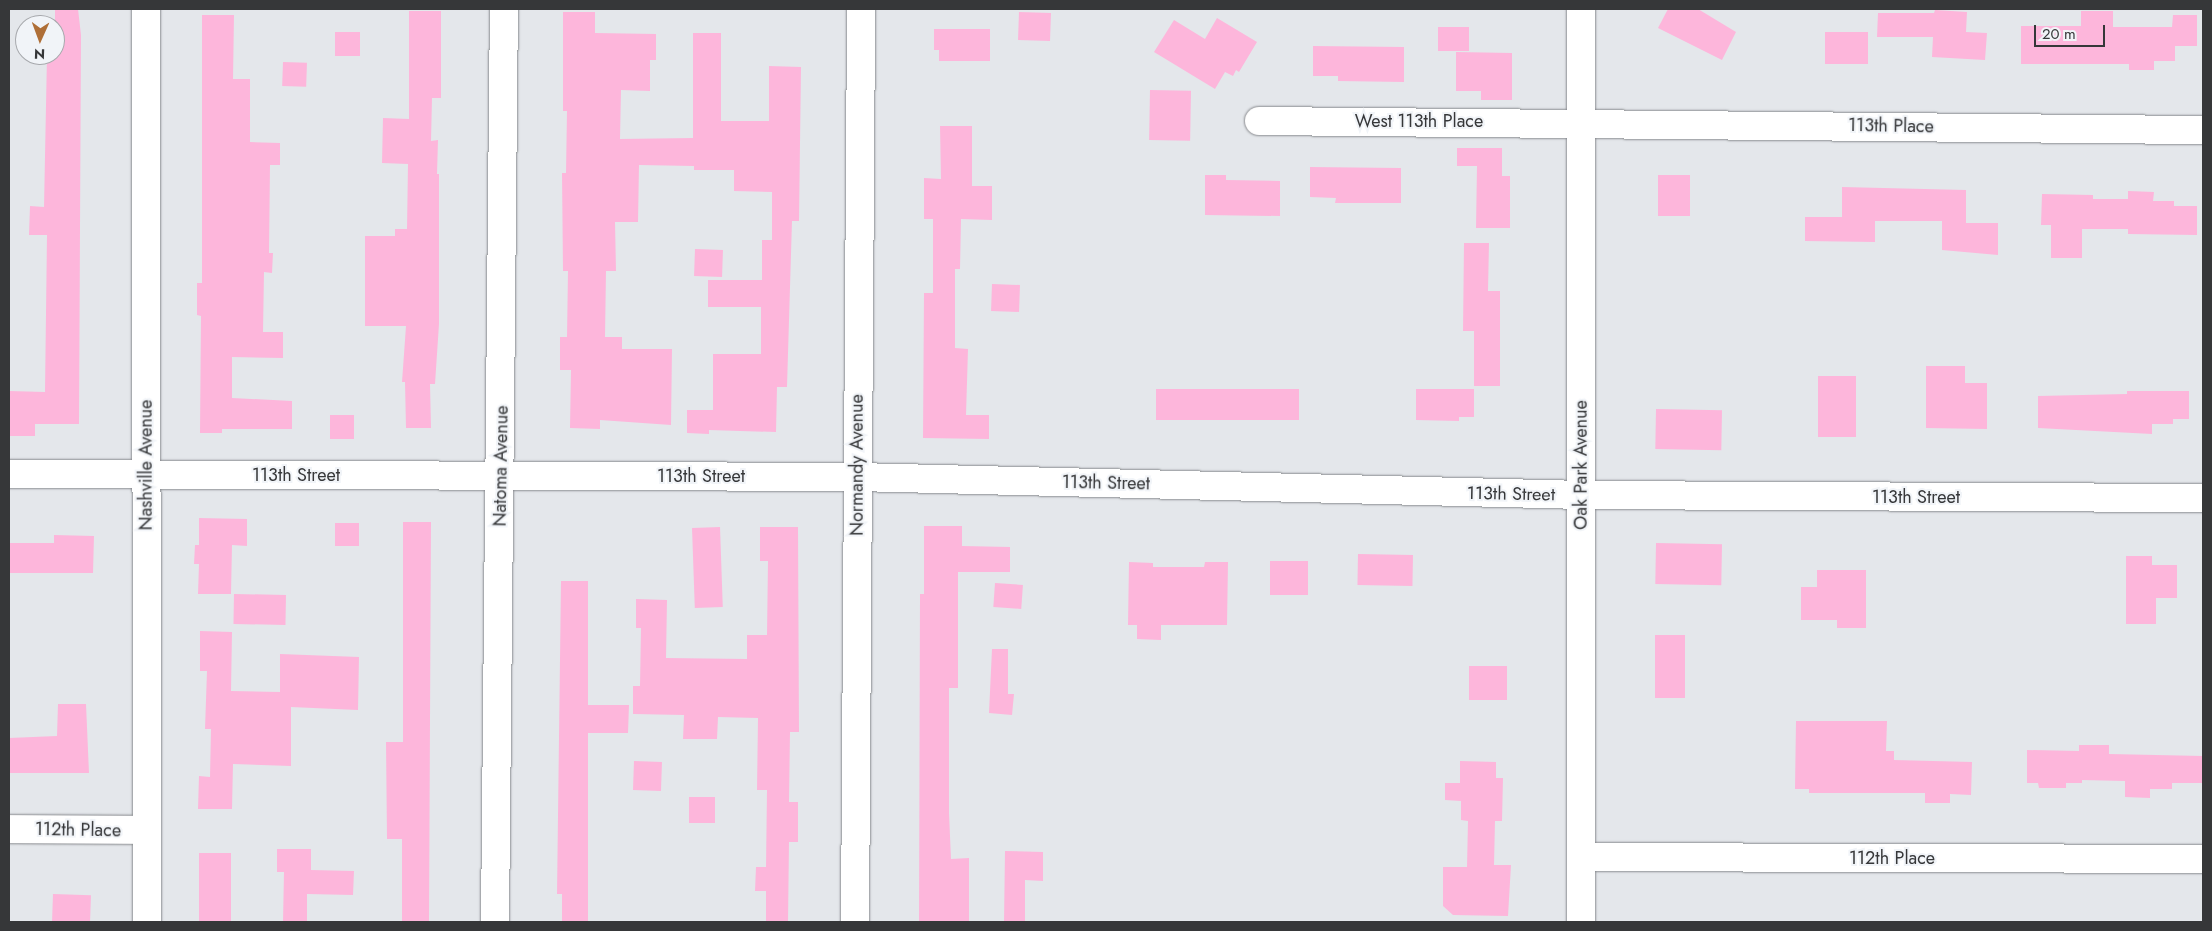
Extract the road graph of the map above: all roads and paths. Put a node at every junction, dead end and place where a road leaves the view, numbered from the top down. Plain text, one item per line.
1 (146, 9) edge
2 (504, 9) edge
3 (861, 9) edge
4 (1581, 9) edge
5 (1259, 121) dead end
6 (1579, 122) junction
7 (2203, 130) edge
8 (9, 474) edge
9 (146, 474) junction
10 (502, 476) junction
11 (857, 477) junction
12 (1581, 495) junction
13 (2203, 498) edge
14 (9, 829) edge
15 (146, 830) junction
16 (1582, 856) junction
17 (2203, 859) edge
18 (146, 922) edge
19 (495, 922) edge
20 (855, 922) edge
21 (1581, 922) edge

1 - 9 street, Nashville Avenue
2 - 10 street, Natoma Avenue
3 - 11 street, Normandy Avenue
4 - 6 street, Oak Park Avenue
5 - 6 street, West 113th Place
6 - 7 street, 113th Place
6 - 12 street, Oak Park Avenue
8 - 9 street, 113th Street
9 - 10 street, 113th Street
9 - 15 street, Nashville Avenue
10 - 11 street, 113th Street
10 - 19 street, Natoma Avenue
11 - 12 street, 113th Street
11 - 20 street, Normandy Avenue
12 - 13 street, 113th Street
12 - 16 street, Oak Park Avenue
14 - 15 street, 112th Place
15 - 18 street, Nashville Avenue
16 - 17 street, 112th Place
16 - 21 street, Oak Park Avenue

